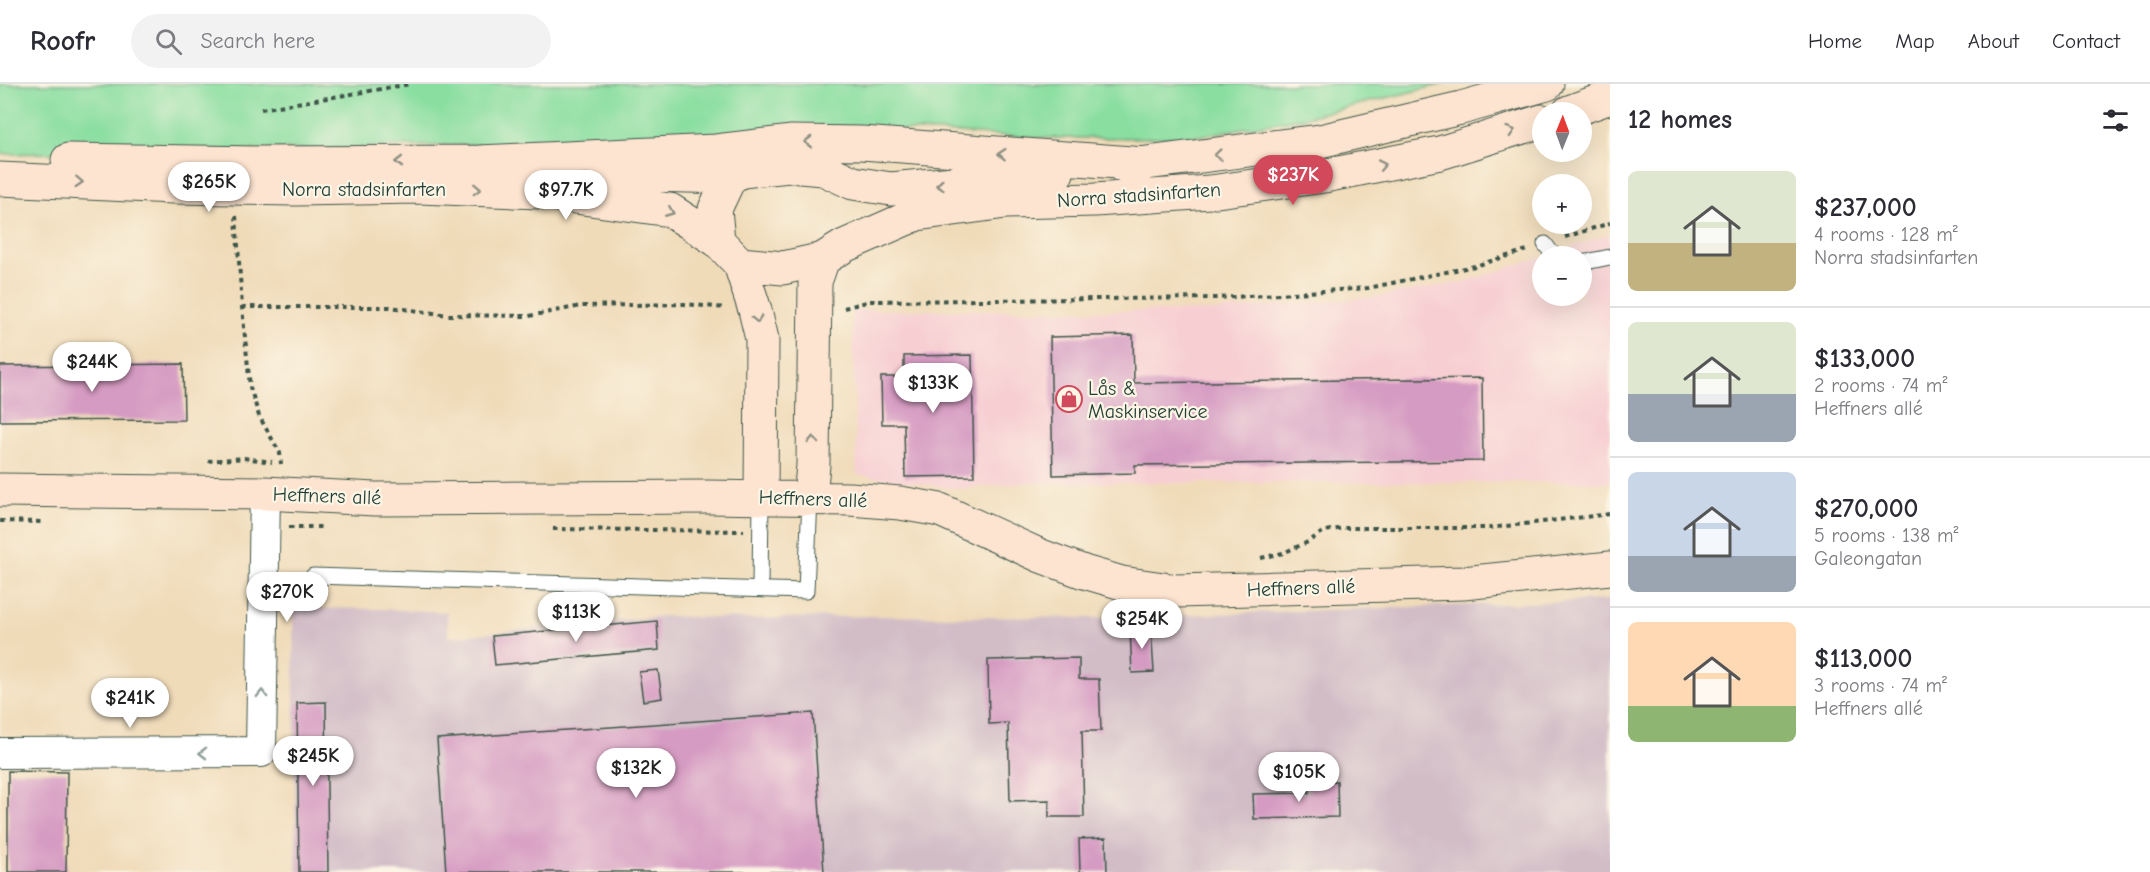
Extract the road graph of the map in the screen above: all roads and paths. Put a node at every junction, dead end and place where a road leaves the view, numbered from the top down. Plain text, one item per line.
1 (411, 84) edge
2 (1547, 84) edge
3 (1610, 97) edge
4 (1592, 104) edge
5 (261, 109) dead end
6 (1532, 124) edge
7 (0, 161) edge
8 (479, 162) junction
9 (1144, 164) junction
10 (730, 177) junction
11 (0, 179) edge
12 (853, 183) junction
13 (236, 209) dead end
14 (1610, 223) edge
15 (1558, 246) edge
16 (729, 252) junction
17 (833, 253) junction
18 (1532, 254) edge
19 (1610, 257) edge
20 (1592, 261) edge
21 (242, 307) junction
22 (737, 309) dead end
23 (839, 309) dead end
24 (281, 464) dead end
25 (0, 490) edge
26 (265, 493) junction
27 (761, 497) junction
28 (810, 498) junction
29 (1610, 514) edge
30 (1255, 558) dead end
31 (1610, 568) edge
32 (313, 576) dead end
33 (760, 590) junction
34 (0, 753) edge

1 - 5 path
2 -> 9 main road, Norra stadsinfarten
3 - 4 main road
17 -> 6 main road, Norra stadsinfarten
8 -> 7 main road, Norra stadsinfarten
9 -> 8 main road, Norra stadsinfarten
8 - 10 main road, Norra stadsinfarten
9 -> 12 main road, Norra stadsinfarten
10 - 12 main road, Norra stadsinfarten
10 - 16 main road
11 -> 16 main road, Norra stadsinfarten
12 - 17 main road
13 - 21 path
14 - 15 path
16 - 17 main road, Norra stadsinfarten
16 -> 27 main road
28 -> 17 main road
18 - 23 path
19 - 20 lane
21 - 22 path
21 - 24 path
25 - 26 main road, Heffners allé
26 - 27 main road, Heffners allé
26 - 34 street
27 - 28 main road, Heffners allé
27 - 33 lane
28 - 31 main road, Heffners allé
28 - 33 lane
29 - 30 path
32 - 33 lane

